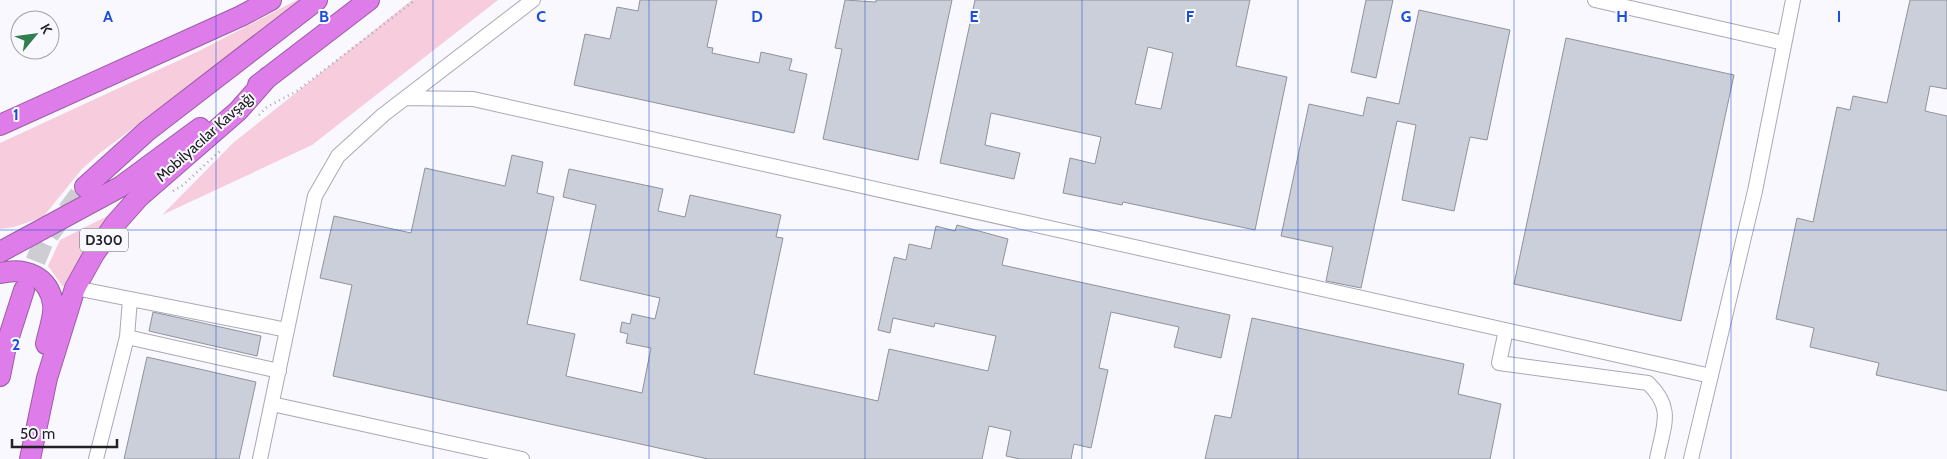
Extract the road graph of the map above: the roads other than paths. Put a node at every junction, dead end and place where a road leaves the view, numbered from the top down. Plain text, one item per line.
1 (271, 0) edge
2 (317, 0) edge
3 (369, 0) edge
4 (533, 0) edge
5 (1595, 0) edge
6 (1793, 0) edge
7 (1784, 43) junction
8 (268, 77) junction
9 (405, 98) junction
10 (47, 103) junction
11 (0, 125) edge
12 (0, 133) edge
13 (86, 186) tunnel mouth
14 (77, 211) junction
15 (0, 241) edge
16 (0, 252) edge
17 (0, 273) edge
18 (75, 288) junction
19 (24, 290) tunnel mouth
20 (130, 299) junction
21 (287, 330) junction
22 (1506, 330) junction
23 (127, 337) junction
24 (278, 371) junction
25 (0, 376) edge
26 (1711, 376) junction
27 (47, 378) junction
28 (272, 404) junction
29 (30, 459) edge
30 (96, 459) edge
31 (260, 459) edge
32 (522, 459) edge
33 (1657, 459) edge
34 (1691, 459) edge

1 - 10 highway
2 - 13 highway
3 - 8 highway, D300
4 - 9 street
5 - 7 street
6 - 7 street
7 - 26 street
8 - 14 highway, Mobilyacılar Kavşağı
8 - 18 highway, Mobilyacılar Kavşağı / D300
9 - 21 street
9 - 22 street
10 - 11 highway
10 - 12 highway
14 - 15 highway
14 - 16 highway, Mobilyacılar Kavşağı
17 - 27 highway
18 - 20 street
18 - 27 highway, Mobilyacılar Kavşağı / D300
19 - 25 highway
20 - 21 street
20 - 23 street
21 - 24 street
22 - 26 street
22 - 33 street
23 - 24 street
23 - 30 street
24 - 28 street
26 - 34 street
27 - 29 highway, Mobilyacılar Kavşağı / D300
28 - 31 street
28 - 32 street

